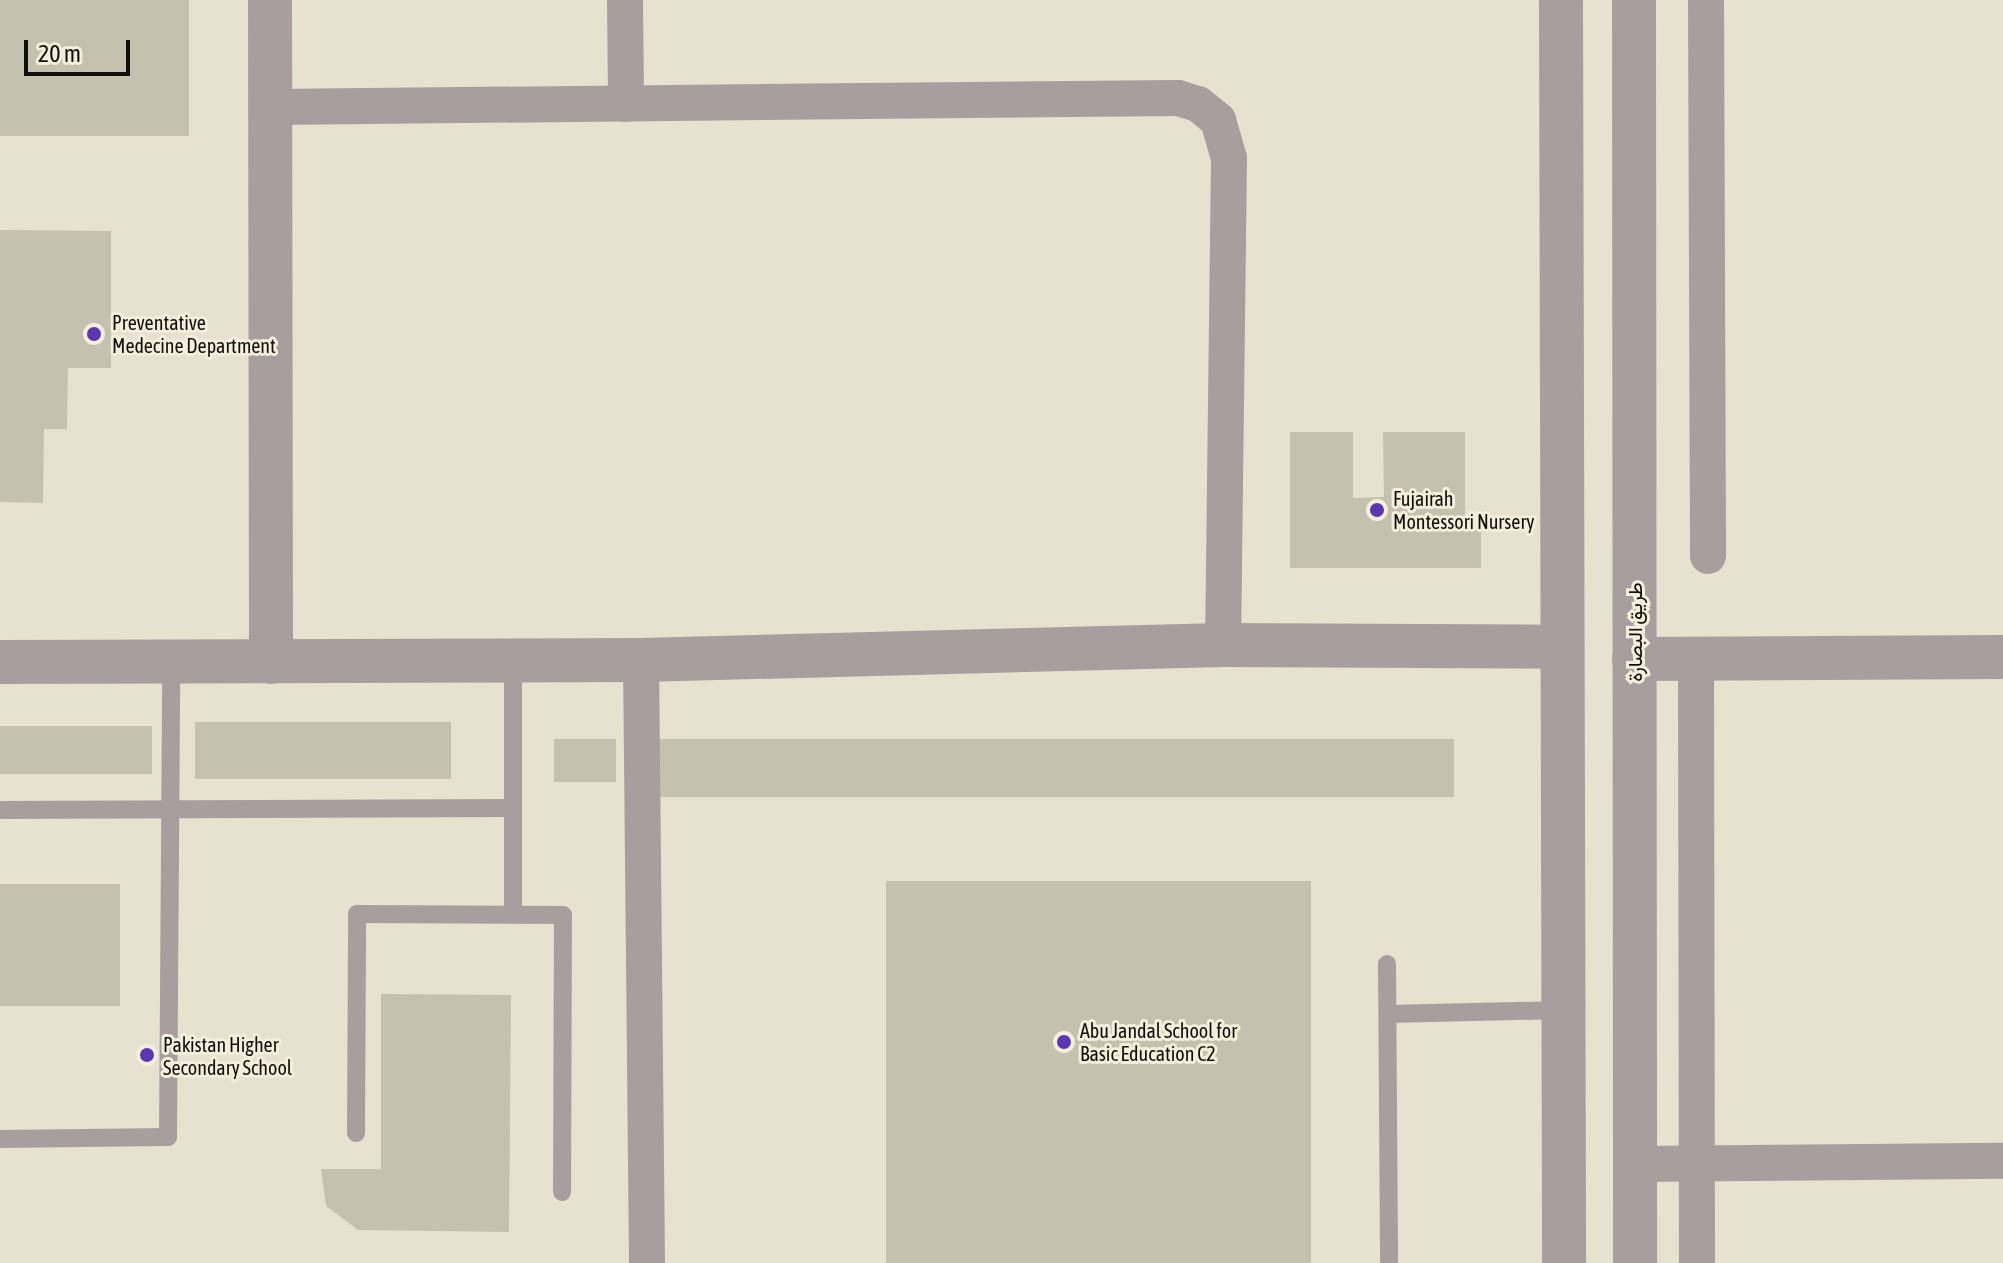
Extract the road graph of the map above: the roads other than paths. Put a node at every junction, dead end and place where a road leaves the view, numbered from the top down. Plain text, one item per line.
1 (270, 0) edge
2 (625, 0) edge
3 (1561, 0) edge
4 (1634, 0) edge
5 (1706, 0) edge
6 (626, 104) junction
7 (270, 107) junction
8 (1708, 556) dead end
9 (1223, 645) junction
10 (1562, 647) junction
11 (2003, 657) edge
12 (1696, 658) junction
13 (1634, 659) junction
14 (513, 660) junction
15 (641, 660) junction
16 (0, 662) edge
17 (171, 662) junction
18 (271, 662) junction
19 (513, 808) junction
20 (0, 810) edge
21 (170, 811) junction
22 (513, 914) junction
23 (1387, 964) dead end
24 (1563, 1010) junction
25 (1388, 1014) junction
26 (356, 1133) dead end
27 (0, 1139) edge
28 (2003, 1161) edge
29 (1696, 1163) junction
30 (1636, 1164) junction
31 (562, 1192) dead end
32 (647, 1263) edge
33 (1389, 1263) edge
34 (1564, 1263) edge
35 (1635, 1263) edge
36 (1697, 1263) edge

1 - 7 street
2 - 6 street
3 - 10 street
4 - 13 street, طريق البصارة
5 - 8 street
6 - 7 street
6 - 9 street
7 - 18 street
9 - 10 street
9 - 15 street
10 - 24 street
11 - 12 street
12 - 13 street
12 - 29 street
13 - 30 street, طريق البصارة
14 - 15 street
14 - 18 street
14 - 19 lane
15 - 32 street
16 - 17 street
17 - 18 street
17 - 21 lane
19 - 21 lane
19 - 22 lane
20 - 21 lane
21 - 27 lane
22 - 26 lane
22 - 31 lane
23 - 25 lane
24 - 25 lane
24 - 34 street
25 - 33 lane
28 - 29 street
29 - 30 street
29 - 36 street
30 - 35 street, طريق البصارة

